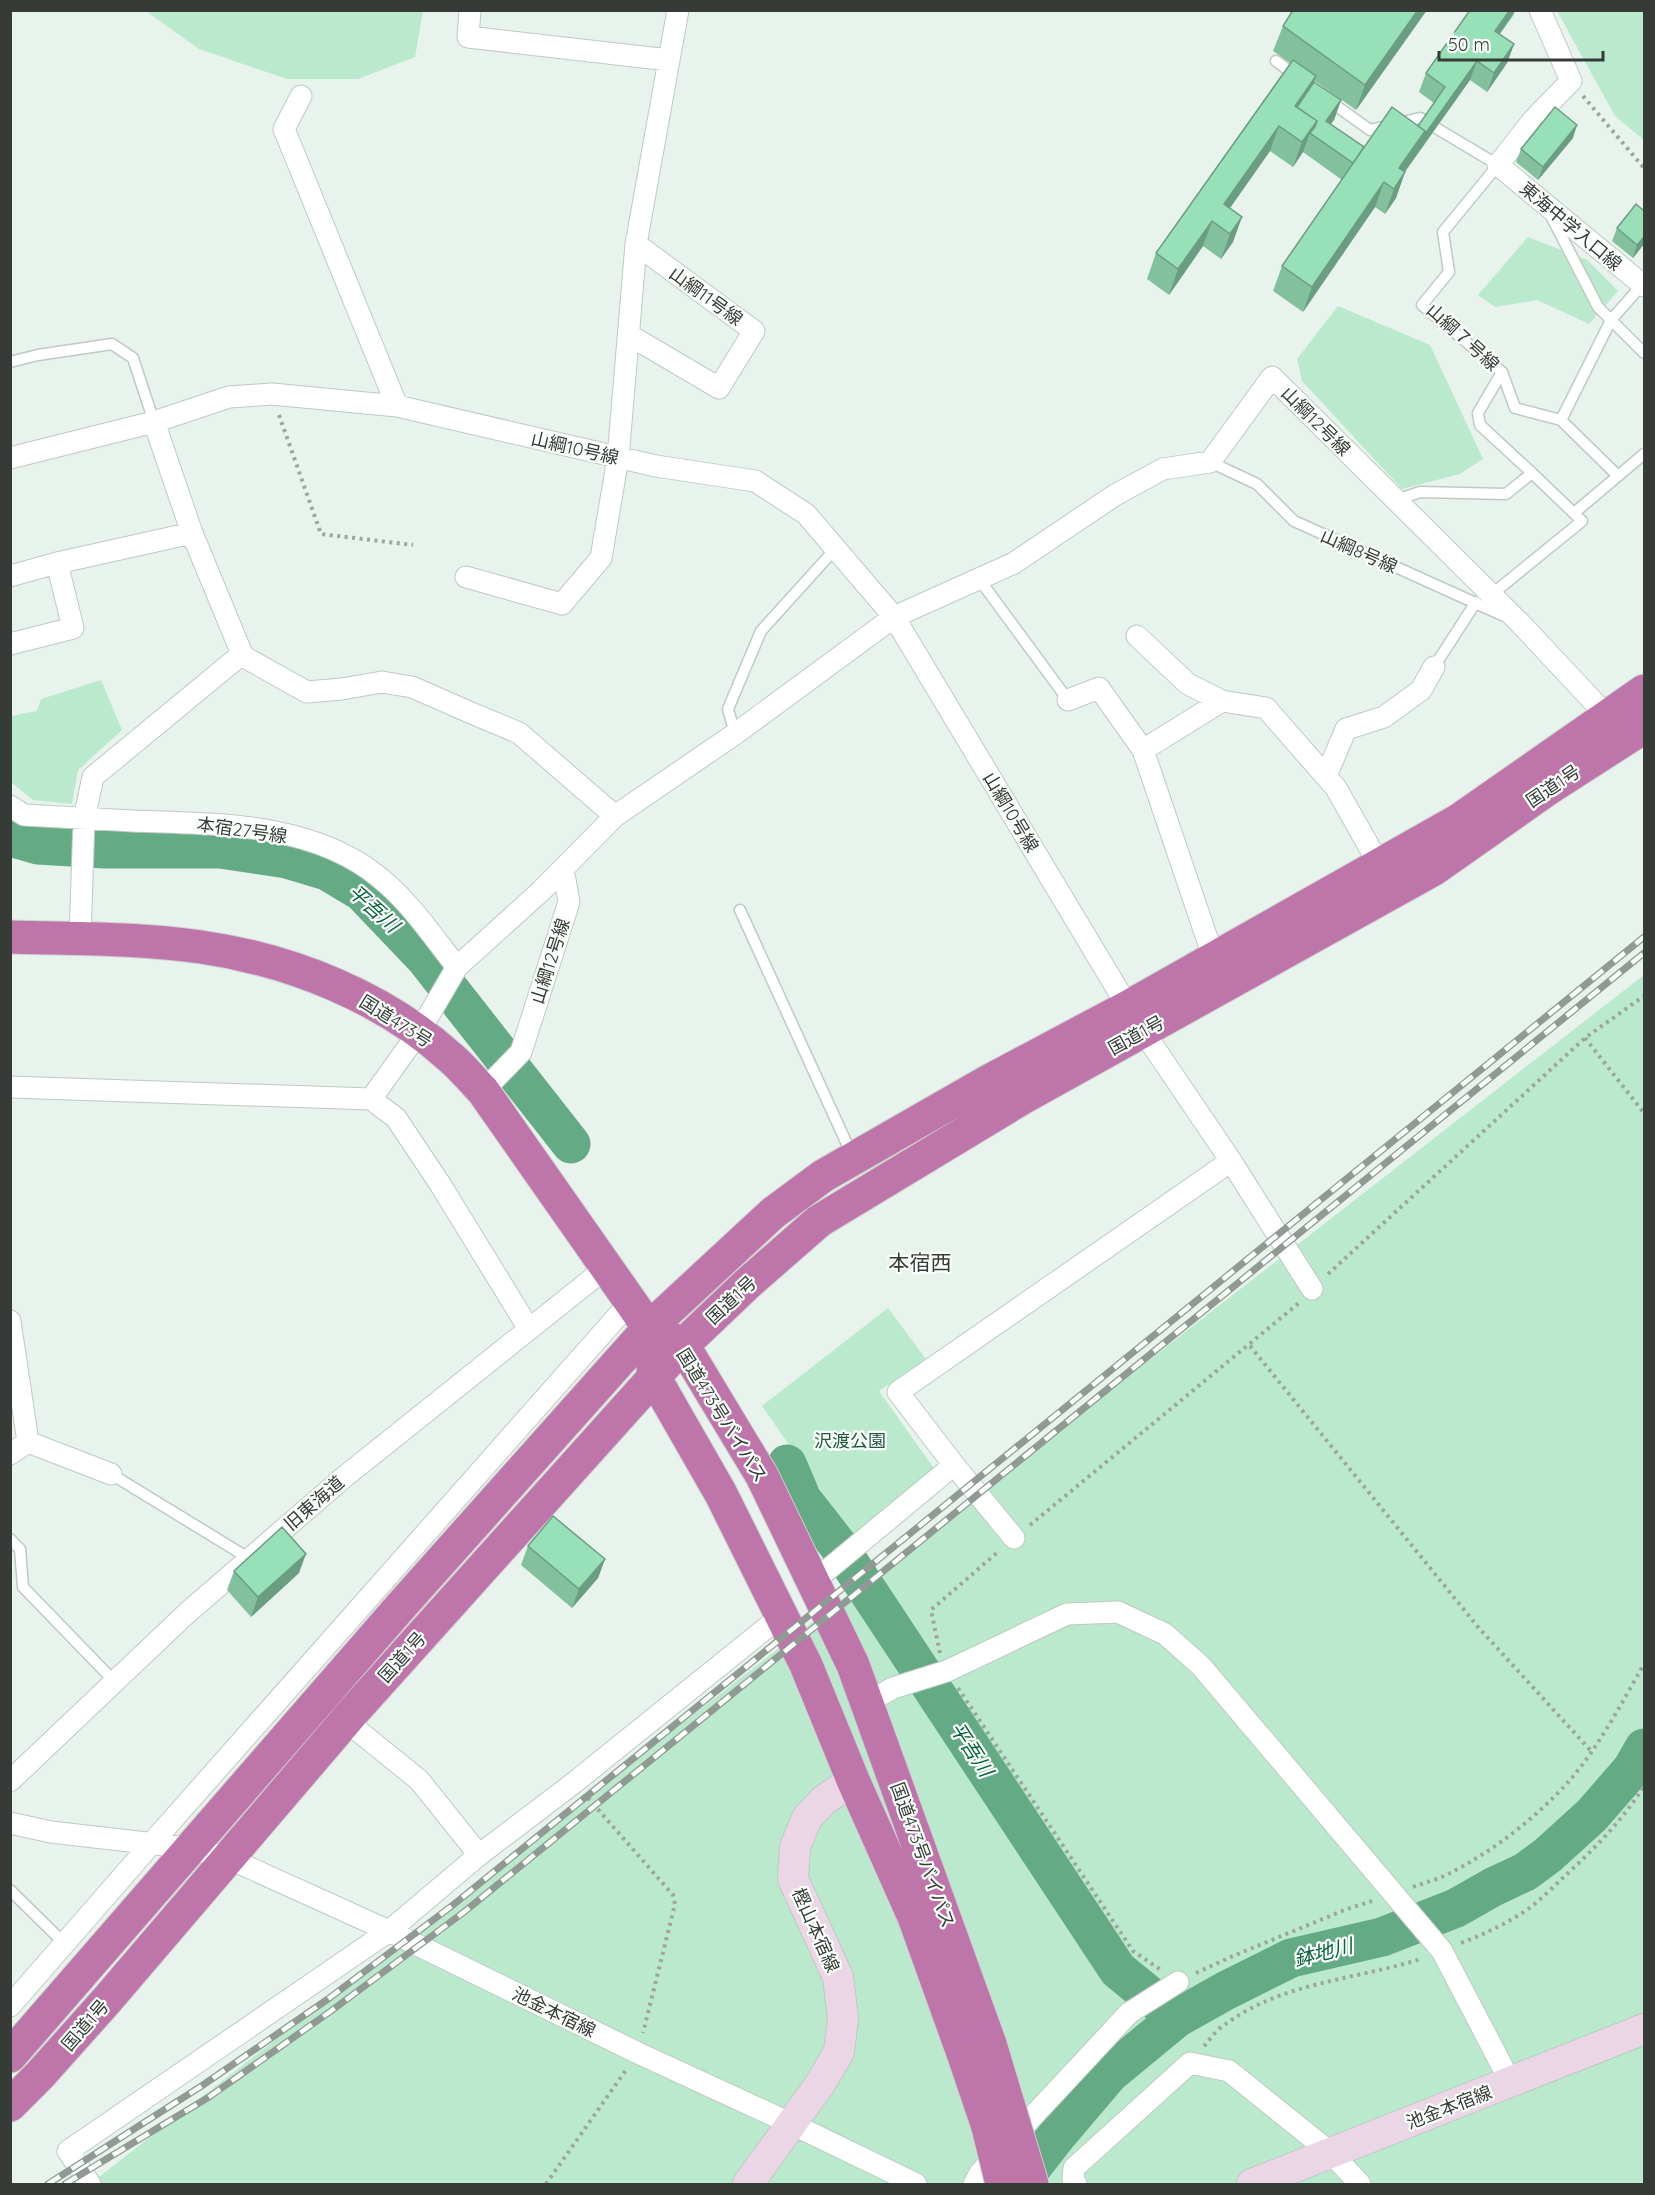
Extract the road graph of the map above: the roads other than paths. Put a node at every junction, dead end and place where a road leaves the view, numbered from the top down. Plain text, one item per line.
1 (470, 10) edge
2 (678, 10) edge
3 (1540, 10) edge
4 (669, 60) junction
5 (1276, 62) dead end
6 (1304, 82) edge
7 (301, 96) dead end
8 (1323, 96) edge
9 (1498, 165) junction
10 (1545, 204) junction
11 (636, 244) junction
12 (1643, 285) edge
13 (1611, 320) junction
14 (629, 335) junction
15 (1644, 353) edge
16 (10, 362) edge
17 (1502, 372) junction
18 (397, 406) junction
19 (1561, 420) junction
20 (154, 422) junction
21 (1644, 454) edge
22 (10, 458) edge
23 (618, 458) junction
24 (1210, 462) junction
25 (1532, 474) junction
26 (1618, 476) junction
27 (1396, 500) junction
28 (1574, 513) junction
29 (192, 533) junction
30 (836, 548) junction
31 (57, 563) junction
32 (10, 576) edge
33 (466, 577) dead end
34 (979, 579) junction
35 (1483, 599) junction
36 (894, 616) junction
37 (1137, 636) dead end
38 (10, 644) edge
39 (242, 654) junction
40 (1434, 667) joint
41 (1644, 691) edge
42 (1068, 700) joint
43 (1222, 701) junction
44 (1608, 717) junction
45 (1644, 727) edge
46 (735, 734) junction
47 (1143, 750) junction
48 (1326, 776) junction
49 (10, 806) edge
50 (615, 816) junction
51 (84, 819) junction
52 (1380, 866) junction
53 (563, 868) junction
54 (740, 910) dead end
55 (10, 937) edge
56 (80, 939) junction
57 (1214, 959) junction
58 (458, 968) junction
59 (1135, 1019) junction
60 (419, 1032) junction
61 (10, 1087) edge
62 (483, 1091) junction
63 (371, 1100) junction
64 (854, 1158) junction
65 (1231, 1161) junction
66 (607, 1267) junction
67 (1312, 1289) road end
68 (631, 1301) junction
69 (10, 1321) edge
70 (649, 1328) junction
71 (529, 1329) junction
72 (683, 1345) junction
73 (654, 1377) junction
74 (546, 1444) junction
75 (19, 1448) edge
76 (501, 1448) junction
77 (954, 1465) junction
78 (111, 1474) joint
79 (1014, 1538) road end
80 (10, 1539) edge
81 (250, 1558) junction
82 (819, 1577) junction
83 (366, 1601) junction
84 (781, 1616) junction
85 (371, 1641) junction
86 (115, 1682) junction
87 (880, 1695) junction
88 (346, 1721) junction
89 (853, 1780) junction
90 (10, 1781) edge
91 (10, 1824) edge
92 (151, 1844) junction
93 (190, 1848) junction
94 (479, 1855) junction
95 (228, 1858) junction
96 (10, 1890) edge
97 (389, 1931) junction
98 (65, 1944) junction
99 (1178, 1982) road end
100 (10, 2006) edge
101 (1644, 2029) edge
102 (977, 2050) junction
103 (10, 2056) edge
104 (1511, 2083) junction
105 (10, 2105) edge
106 (792, 2124) junction
107 (1331, 2153) junction
108 (90, 2184) edge
109 (748, 2184) edge
110 (916, 2184) edge
111 (974, 2184) edge
112 (1002, 2184) edge
113 (1032, 2184) edge
114 (1076, 2184) edge
115 (1252, 2184) edge
116 (1360, 2184) edge

1 - 4 street
2 - 4 street
3 - 9 street
4 - 11 street
5 - 6 lane
7 - 18 street
8 - 9 lane
9 - 10 street, 東海中学入口線
9 - 17 lane, 山綱７号線
10 - 12 street, 東海中学入口線
10 - 13 lane
11 - 14 street
11 - 14 street, 山綱11号線
12 - 13 lane
13 - 15 lane
13 - 19 lane
14 - 23 street
16 - 20 lane
17 - 19 lane
17 - 25 lane, 山綱７号線
18 - 20 street, 山綱10号線
18 - 23 street, 山綱10号線
19 - 26 lane
20 - 22 street, 山綱10号線
20 - 29 street
21 - 26 lane
23 - 30 street, 山綱10号線
23 - 33 street
24 - 27 street, 山綱12号線
24 - 34 street
24 - 35 lane, 山綱8号線
25 - 27 lane
25 - 28 lane, 山綱７号線
26 - 28 lane
27 - 35 street, 山綱12号線
28 - 35 lane
29 - 31 street
29 - 39 street
30 - 36 street, 山綱10号線
30 - 46 lane
31 - 32 street
31 - 38 street
34 - 36 street
34 - 42 lane
35 - 40 lane
35 - 44 street, 山綱12号線
36 - 46 street
36 - 59 street, 山綱10号線
37 - 43 street
39 - 50 street
39 - 51 street
40 - 48 street
41 - 44 highway, 国道1号
42 - 47 street
43 - 47 street
43 - 48 street
44 - 52 highway, 国道1号
45 - 59 highway, 国道1号
46 - 50 street
47 - 57 street
48 - 52 street
49 - 51 street, 本宿27号線
50 - 53 street
51 - 56 street
51 - 58 street, 本宿27号線
52 - 57 highway, 国道1号
53 - 58 street
53 - 62 street, 山綱12号線
54 - 64 lane
55 - 56 highway, 国道473号
56 - 60 highway, 国道473号
57 - 59 highway, 国道1号
58 - 60 street
59 - 64 highway, 国道1号
59 - 65 street, 山綱10号線
59 - 72 highway, 国道1号
60 - 62 highway, 国道473号
60 - 63 street
61 - 63 street
62 - 66 highway, 国道473号
63 - 71 street
64 - 70 highway, 国道1号
65 - 67 street, 山綱10号線
65 - 77 street
66 - 68 highway, 国道473号
66 - 71 street, 旧東海道
68 - 70 highway, 国道473号
68 - 76 street
69 - 75 street
70 - 72 highway, 国道473号バイパス
70 - 73 highway, 国道473号バイパス
70 - 74 highway, 国道1号
71 - 81 street, 旧東海道
72 - 73 highway, 国道1号
72 - 82 highway, 国道473号バイパス
73 - 84 highway, 国道473号バイパス
73 - 88 highway, 国道1号
74 - 76 street
74 - 85 highway, 国道1号
75 - 78 street
76 - 83 street
77 - 79 street
77 - 82 street
78 - 81 lane
80 - 86 lane
81 - 86 street, 旧東海道
82 - 87 highway, 国道473号バイパス
83 - 85 street
83 - 92 street
84 - 89 highway, 国道473号バイパス
84 - 94 street
85 - 93 highway, 国道1号
86 - 90 street, 旧東海道
87 - 102 highway, 国道473号バイパス
87 - 104 street
88 - 94 street
88 - 95 highway, 国道1号
89 - 102 highway, 国道473号バイパス
89 - 106 street, 樫山本宿線
91 - 92 street, 池金本宿線
92 - 93 street, 池金本宿線
92 - 98 street
93 - 95 street, 池金本宿線
93 - 103 highway, 国道1号
94 - 97 street
95 - 97 street, 池金本宿線
95 - 105 highway, 国道1号
96 - 98 lane
97 - 106 street, 池金本宿線
97 - 108 street
98 - 100 street
99 - 111 street
101 - 104 street, 池金本宿線
102 - 112 highway, 国道473号バイパス, bridge
102 - 113 highway, 国道473号バイパス, bridge
104 - 107 street, 池金本宿線
106 - 109 street, 樫山本宿線
106 - 110 street, 池金本宿線
107 - 114 street
107 - 115 street, 池金本宿線
107 - 116 street

